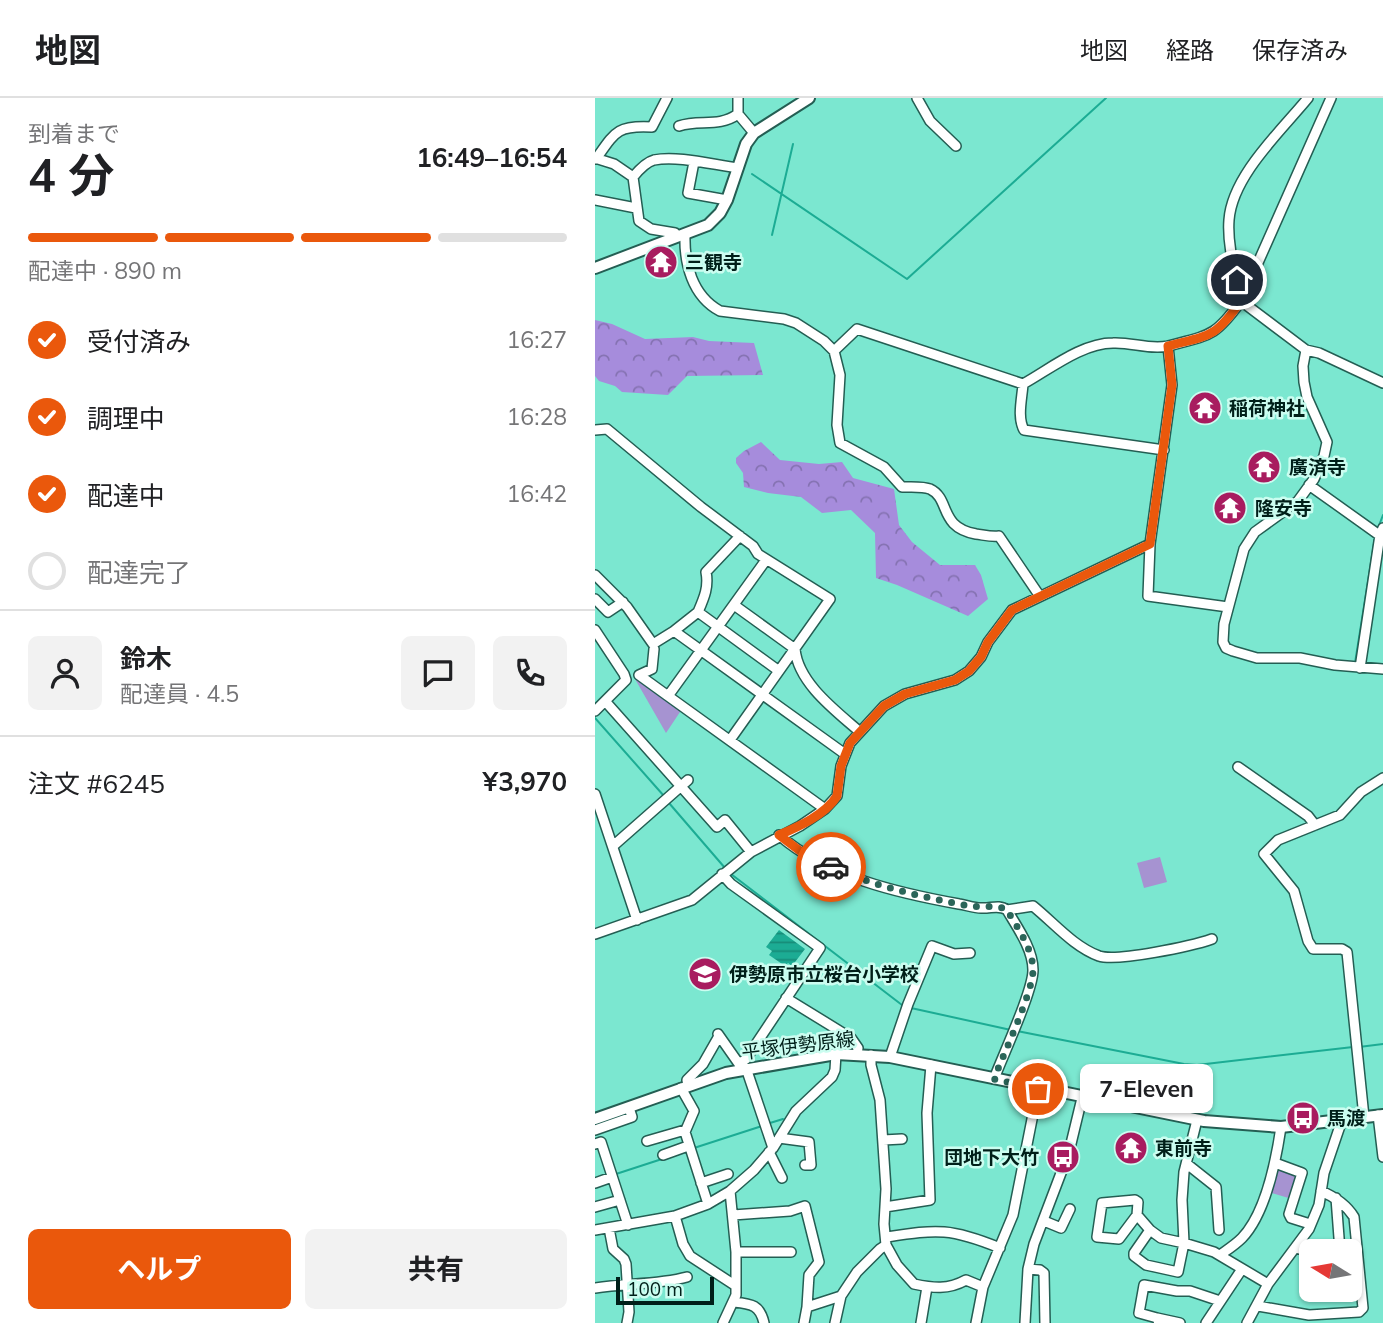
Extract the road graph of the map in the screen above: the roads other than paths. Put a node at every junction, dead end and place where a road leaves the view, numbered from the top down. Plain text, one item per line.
1 (667, 98) edge
2 (738, 98) edge
3 (809, 98) edge
4 (917, 98) edge
5 (1308, 98) edge
6 (1331, 98) edge
7 (738, 114) junction
8 (682, 127) dead end
9 (754, 133) junction
10 (956, 146) dead end
11 (595, 158) edge
12 (694, 162) junction
13 (737, 168) junction
14 (633, 177) junction
15 (595, 200) edge
16 (727, 201) junction
17 (636, 208) junction
18 (681, 235) junction
19 (595, 268) edge
20 (1241, 301) junction
21 (1168, 346) junction
22 (1306, 350) junction
23 (834, 351) junction
24 (1383, 383) edge
25 (1023, 384) junction
26 (595, 430) edge
27 (1164, 450) junction
28 (1309, 485) junction
29 (1382, 533) edge
30 (740, 536) junction
31 (1150, 544) junction
32 (766, 560) junction
33 (595, 575) edge
34 (1039, 595) junction
35 (595, 599) edge
36 (623, 602) junction
37 (734, 605) junction
38 (1228, 607) junction
39 (698, 612) junction
40 (718, 628) junction
41 (595, 630) edge
42 (674, 631) junction
43 (653, 649) dead end
44 (795, 649) junction
45 (701, 651) junction
46 (1360, 668) junction
47 (1383, 669) edge
48 (779, 671) junction
49 (639, 675) junction
50 (626, 680) junction
51 (762, 695) junction
52 (668, 696) junction
53 (605, 701) junction
54 (595, 711) edge
55 (860, 732) junction
56 (730, 740) junction
57 (845, 754) junction
58 (1238, 766) dead end
59 (1383, 778) edge
60 (685, 783) junction
61 (595, 794) edge
62 (825, 809) junction
63 (1315, 825) junction
64 (779, 835) junction
65 (613, 846) junction
66 (751, 852) junction
67 (722, 874) junction
68 (1007, 910) junction
69 (637, 920) junction
70 (595, 934) edge
71 (1212, 939) dead end
72 (970, 953) dead end
73 (786, 998) junction
74 (836, 1054) junction
75 (857, 1054) junction
76 (871, 1055) junction
77 (890, 1057) junction
78 (931, 1065) junction
79 (742, 1067) junction
80 (994, 1079) junction
81 (685, 1087) junction
82 (1038, 1089) junction
83 (1082, 1098) junction
84 (706, 1107) dead end
85 (629, 1108) junction
86 (694, 1111) junction
87 (1380, 1115) edge
88 (1364, 1117) junction
89 (595, 1119) edge
90 (1342, 1120) junction
91 (1197, 1121) junction
92 (1281, 1127) junction
93 (595, 1130) edge
94 (685, 1130) junction
95 (779, 1138) junction
96 (902, 1139) dead end
97 (883, 1140) junction
98 (647, 1142) dead end
99 (595, 1144) edge
100 (688, 1146) junction
101 (771, 1150) junction
102 (663, 1155) dead end
103 (605, 1156) junction
104 (1383, 1157) edge
105 (595, 1159) edge
106 (1275, 1163) junction
107 (1187, 1164) junction
108 (810, 1165) dead end
109 (728, 1174) dead end
110 (612, 1177) junction
111 (782, 1178) dead end
112 (595, 1183) edge
113 (701, 1183) junction
114 (730, 1191) junction
115 (1321, 1191) junction
116 (1336, 1198) junction
117 (620, 1200) junction
118 (708, 1204) junction
119 (885, 1207) junction
120 (595, 1208) edge
121 (1070, 1209) dead end
122 (733, 1215) junction
123 (1136, 1215) junction
124 (675, 1216) junction
125 (1044, 1221) junction
126 (1310, 1224) junction
127 (628, 1225) junction
128 (609, 1228) junction
129 (1216, 1228) dead end
130 (595, 1230) edge
131 (1150, 1230) junction
132 (1339, 1239) edge
133 (887, 1241) junction
134 (1184, 1243) junction
135 (1000, 1248) junction
136 (1295, 1248) junction
137 (1299, 1249) edge
138 (736, 1252) junction
139 (791, 1252) dead end
140 (1220, 1255) junction
141 (1028, 1269) junction
142 (1242, 1269) junction
143 (687, 1277) dead end
144 (626, 1283) junction
145 (1268, 1284) junction
146 (736, 1286) junction
147 (927, 1287) junction
148 (983, 1287) junction
149 (595, 1288) edge
150 (841, 1296) junction
151 (1220, 1301) junction
152 (734, 1302) junction
153 (1258, 1306) junction
154 (807, 1307) junction
155 (1158, 1320) edge
156 (627, 1323) edge
157 (723, 1323) edge
158 (764, 1323) edge
159 (804, 1323) edge
160 (835, 1323) edge
161 (921, 1323) edge
162 (976, 1323) edge
163 (1025, 1323) edge
164 (1045, 1323) edge
165 (1180, 1323) edge
166 (1206, 1323) edge
167 (1247, 1323) edge

1 - 11 street
2 - 7 street
3 - 9 main road
4 - 10 street
5 - 20 street
6 - 20 street
7 - 8 street
7 - 9 street
9 - 13 main road
11 - 14 street
12 - 13 street
12 - 14 street
12 - 16 street
13 - 16 main road
14 - 17 street
15 - 17 street
16 - 18 main road
17 - 18 street
18 - 19 main road
18 - 23 street
20 - 21 street
20 - 22 street
21 - 25 street
21 - 27 street
22 - 24 street
22 - 28 street
23 - 25 street
23 - 34 street
25 - 27 street
26 - 30 street
27 - 31 street
28 - 29 street
28 - 38 street
29 - 46 street
30 - 32 street
30 - 39 street
31 - 34 street
31 - 38 street
32 - 37 street
32 - 44 street
33 - 36 street
34 - 55 street
35 - 36 street
36 - 42 street
37 - 40 street
37 - 44 street
38 - 46 street
39 - 40 street
39 - 42 street
40 - 45 street
40 - 48 street
41 - 50 street
42 - 45 street
43 - 49 street
44 - 48 street
44 - 55 street
45 - 51 street
45 - 52 street
46 - 47 street
48 - 51 street
49 - 50 street
49 - 52 street
50 - 53 street
51 - 56 street
51 - 57 street
52 - 56 street
53 - 54 street
53 - 60 street
55 - 57 street
56 - 62 street
57 - 62 street
58 - 63 street
59 - 63 street
60 - 65 street
60 - 66 street
61 - 65 street
62 - 64 street
63 - 88 street
64 - 66 street
64 - 68 street
65 - 69 street
66 - 67 street
67 - 69 street
67 - 73 street
68 - 71 street
68 - 80 street
69 - 70 street
72 - 77 street
73 - 75 street
73 - 79 street
74 - 75 main road, 平塚伊勢原線
74 - 79 main road, 平塚伊勢原線
74 - 95 street
75 - 76 main road, 平塚伊勢原線
76 - 77 main road, 平塚伊勢原線
76 - 97 street
77 - 78 main road, 平塚伊勢原線
78 - 80 main road, 平塚伊勢原線
78 - 119 street
79 - 81 main road, 平塚伊勢原線
79 - 81 street
79 - 101 street
80 - 82 main road, 平塚伊勢原線
81 - 85 main road, 平塚伊勢原線
81 - 86 street
82 - 83 main road, 平塚伊勢原線
82 - 135 street
83 - 91 main road, 平塚伊勢原線
83 - 125 street
84 - 86 street
85 - 89 main road, 平塚伊勢原線
85 - 93 street
86 - 94 street
87 - 88 main road, 平塚伊勢原線
87 - 104 street
88 - 90 main road, 平塚伊勢原線
90 - 92 main road, 平塚伊勢原線
90 - 115 street
91 - 92 main road, 平塚伊勢原線
91 - 107 street
92 - 106 street
94 - 98 street
94 - 100 street
95 - 101 street
95 - 108 street
96 - 97 street
97 - 119 street
99 - 103 street
100 - 102 street
100 - 113 street
101 - 111 street
101 - 114 street
103 - 105 street
103 - 110 street
106 - 126 street
106 - 140 street
107 - 129 street
107 - 134 street
109 - 113 street
110 - 112 street
110 - 117 street
113 - 118 street
114 - 118 street
114 - 122 street
115 - 116 street
115 - 126 street
116 - 132 street
116 - 153 street
117 - 120 street
117 - 127 street
118 - 124 street
119 - 133 street
121 - 125 street
122 - 138 street
122 - 154 street
123 - 123 street
123 - 131 street
124 - 127 street
124 - 146 street
125 - 141 street
126 - 136 street
127 - 128 street
128 - 130 street
128 - 144 street
131 - 134 street
131 - 134 street
133 - 135 street
133 - 147 street
133 - 150 street
134 - 140 street
135 - 148 street
136 - 137 street
136 - 145 street
138 - 139 street
138 - 146 street
140 - 142 street
141 - 163 street
141 - 164 street
142 - 145 street
142 - 151 street
143 - 144 street
144 - 149 street
144 - 156 street
145 - 153 street
146 - 152 street
147 - 148 street
147 - 161 street
148 - 162 street
150 - 154 street
150 - 160 street
151 - 155 street
151 - 166 street
152 - 157 street
152 - 158 street
153 - 167 street
154 - 159 street
155 - 165 street

